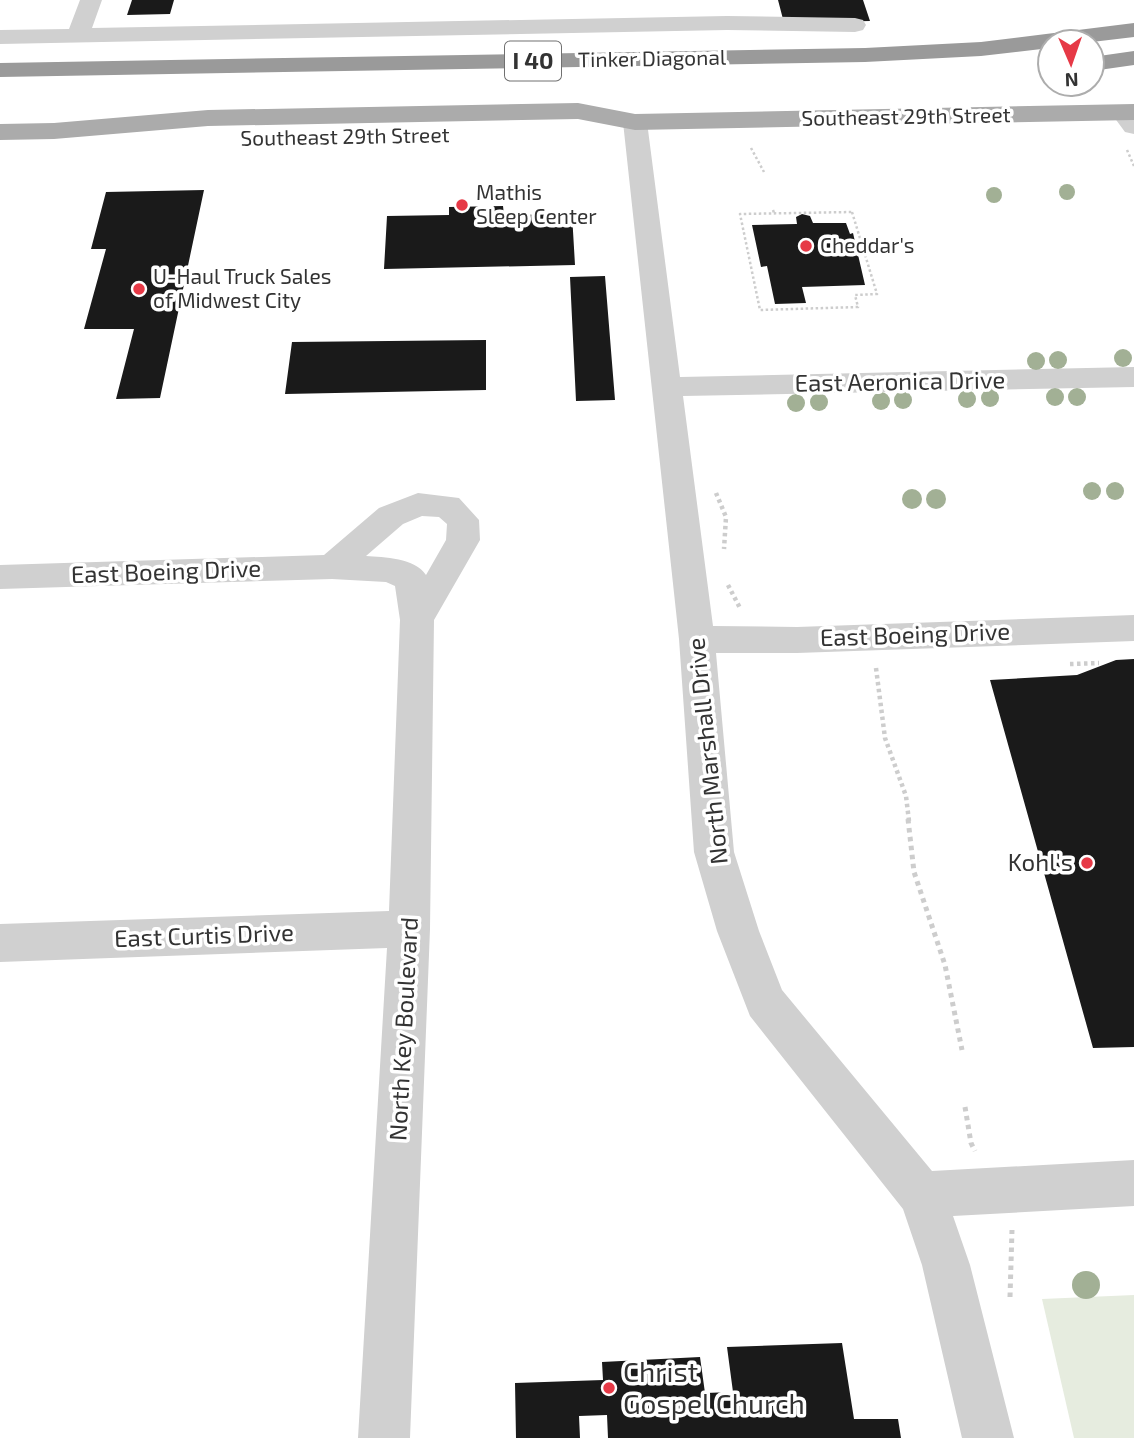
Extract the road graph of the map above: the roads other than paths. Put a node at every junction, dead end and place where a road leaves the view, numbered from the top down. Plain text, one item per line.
1 (91, 0) edge
2 (732, 0) edge
3 (1134, 19) edge
4 (738, 24) junction
5 (855, 25) dead end
6 (1105, 28) edge
7 (1134, 30) edge
8 (1106, 34) edge
9 (78, 36) junction
10 (0, 37) edge
11 (1036, 43) edge
12 (1134, 60) edge
13 (1106, 63) edge
14 (0, 70) edge
15 (832, 79) dead end
16 (873, 79) dead end
17 (635, 122) junction
18 (1129, 124) edge
19 (0, 132) edge
20 (1134, 377) edge
21 (667, 387) junction
22 (332, 567) junction
23 (0, 577) edge
24 (417, 620) junction
25 (1134, 628) edge
26 (696, 639) junction
27 (409, 929) junction
28 (0, 943) edge
29 (1134, 1183) edge
30 (922, 1195) junction
31 (384, 1438) edge
32 (988, 1438) edge

1 - 9 street
2 - 4 street
3 - 6 highway
4 - 5 street
4 - 9 street
7 - 8 highway, Tinker Diagonal / I 40
9 - 10 street
11 - 14 highway, Tinker Diagonal / I 40
12 - 13 highway
15 - 16 highway
17 - 18 main road, Southeast 29th Street
17 - 19 main road, Southeast 29th Street
17 - 21 street, North Marshall Drive
20 - 21 street, East Aeronica Drive
21 - 26 street, North Marshall Drive
22 - 23 street, East Boeing Drive
22 - 24 street, North Key Boulevard
22 - 24 street, North Key Boulevard
24 - 27 street, North Key Boulevard
25 - 26 street, East Boeing Drive
26 - 30 street, North Marshall Drive
27 - 28 street, East Curtis Drive
27 - 31 street, North Key Boulevard
29 - 30 street
30 - 32 street, North Marshall Drive

